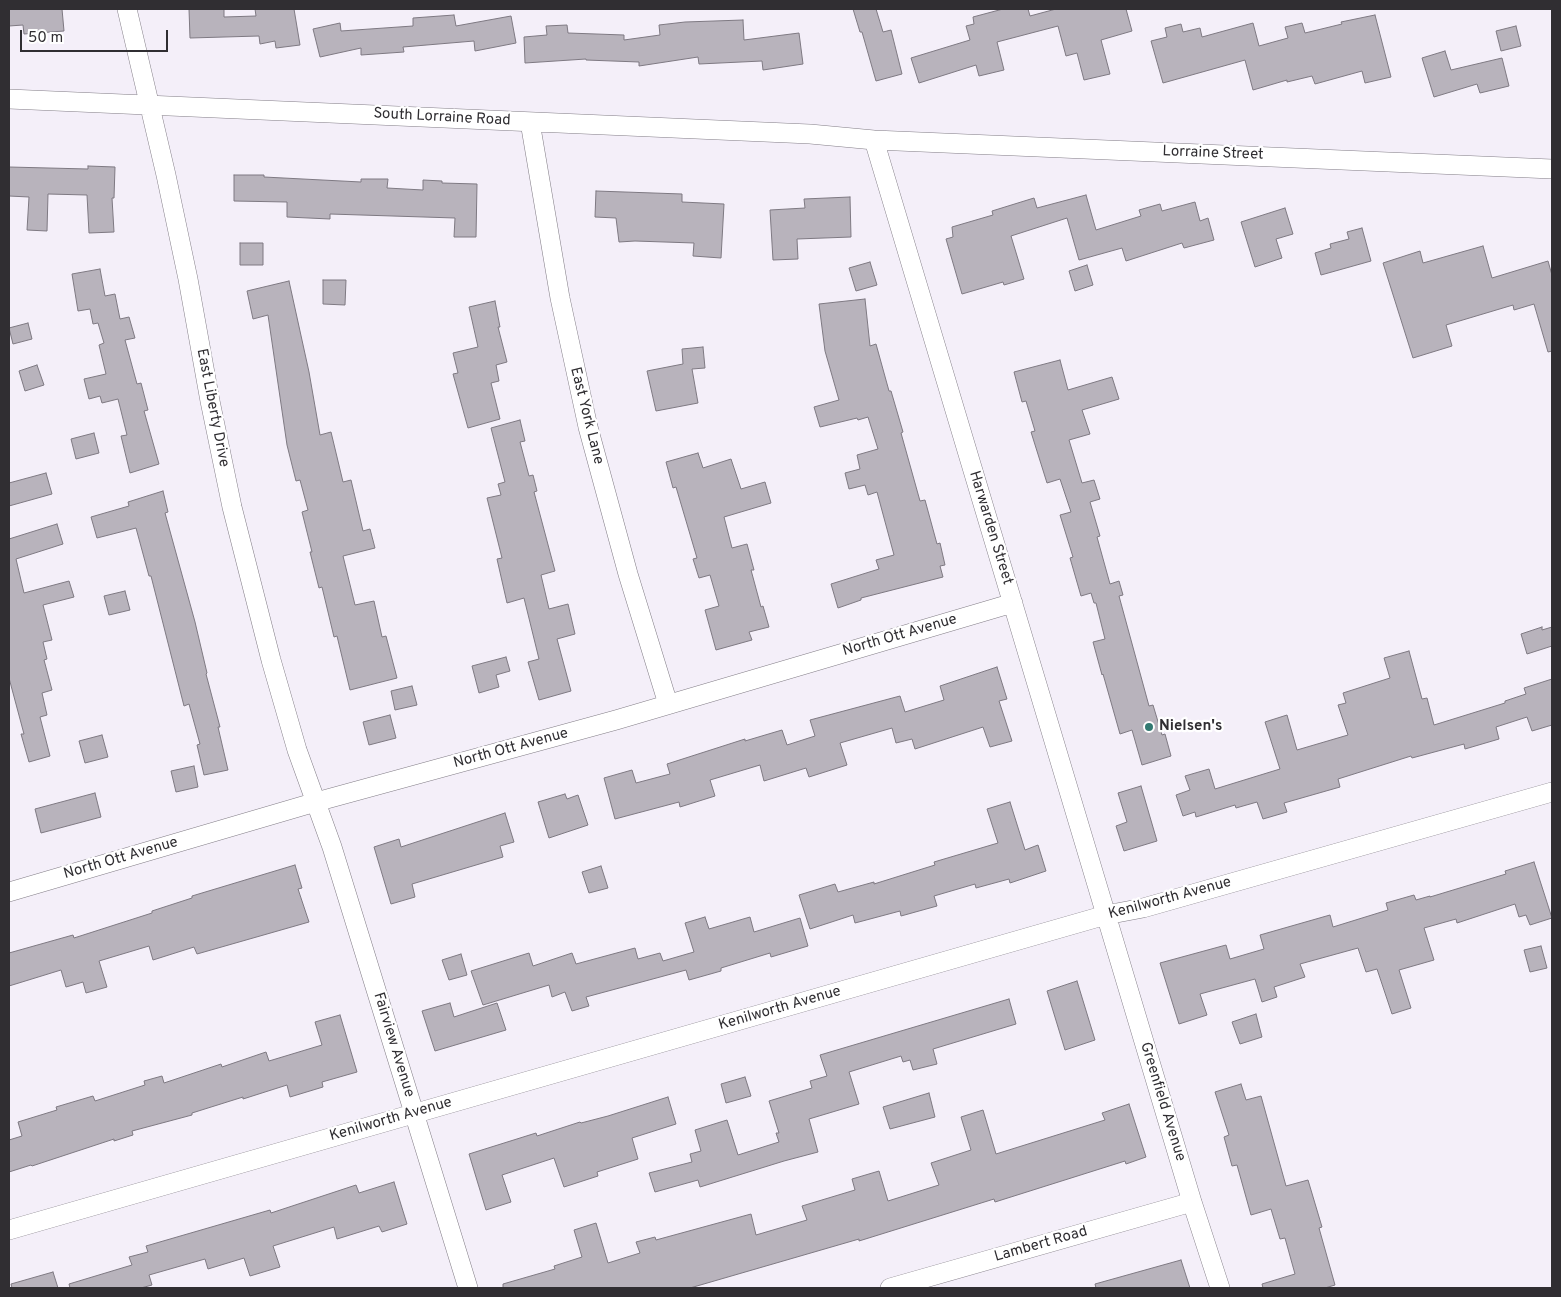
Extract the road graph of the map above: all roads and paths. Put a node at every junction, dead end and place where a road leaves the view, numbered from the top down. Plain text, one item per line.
1 (127, 9) edge
2 (9, 99) edge
3 (150, 105) junction
4 (530, 122) junction
5 (874, 140) junction
6 (1552, 168) edge
7 (1013, 603) junction
8 (668, 704) junction
9 (1552, 792) edge
10 (316, 802) junction
11 (9, 892) edge
12 (1106, 915) junction
13 (414, 1114) junction
14 (1192, 1202) junction
15 (9, 1230) edge
16 (468, 1288) edge
17 (890, 1288) edge
18 (1220, 1288) edge

1 - 3 street, East Liberty Drive
2 - 3 street, South Lorraine Road
3 - 4 street, South Lorraine Road
3 - 10 street, East Liberty Drive
4 - 5 street, South Lorraine Road
4 - 8 street, East York Lane
5 - 6 street, Lorraine Street
5 - 7 street, Harwarden Street
7 - 8 street, North Ott Avenue
7 - 12 street, Harwarden Street
8 - 10 street, North Ott Avenue
9 - 12 street, Kenilworth Avenue
10 - 11 street, North Ott Avenue
10 - 13 street, Fairview Avenue
12 - 13 street, Kenilworth Avenue
12 - 14 street, Greenfield Avenue
13 - 15 street, Kenilworth Avenue
13 - 16 street, Fairview Avenue
14 - 17 street, Lambert Road
14 - 18 street, Greenfield Avenue

